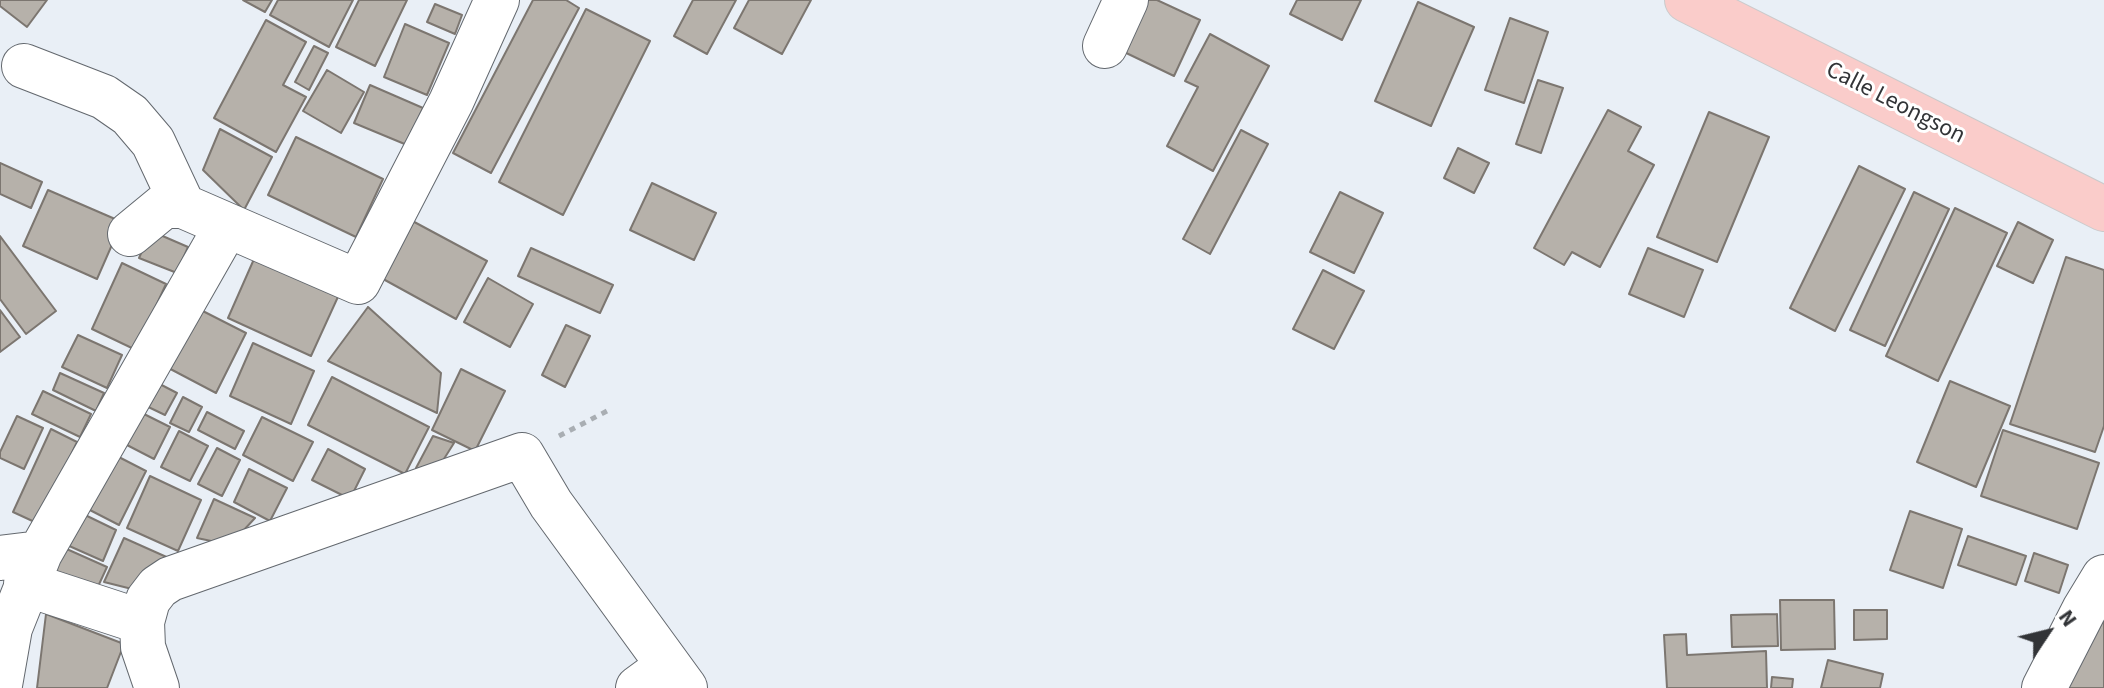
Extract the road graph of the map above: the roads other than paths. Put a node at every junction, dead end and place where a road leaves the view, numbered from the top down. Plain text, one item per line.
1 (497, 0) edge
2 (1126, 0) edge
3 (1687, 0) edge
4 (1105, 46) dead end
5 (24, 66) dead end
6 (183, 206) junction
7 (2104, 209) edge
8 (226, 227) junction
9 (130, 234) dead end
10 (22, 565) edge
11 (2104, 577) edge
12 (142, 622) junction
13 (664, 681) edge
14 (0, 685) edge
15 (157, 688) edge
16 (2044, 688) edge

1 - 8 street
2 - 4 street
3 - 7 main road, Calle Leongson
5 - 6 street
6 - 8 street
6 - 9 street
8 - 10 street
10 - 12 street
10 - 14 street
11 - 16 street
12 - 13 street
12 - 15 street

